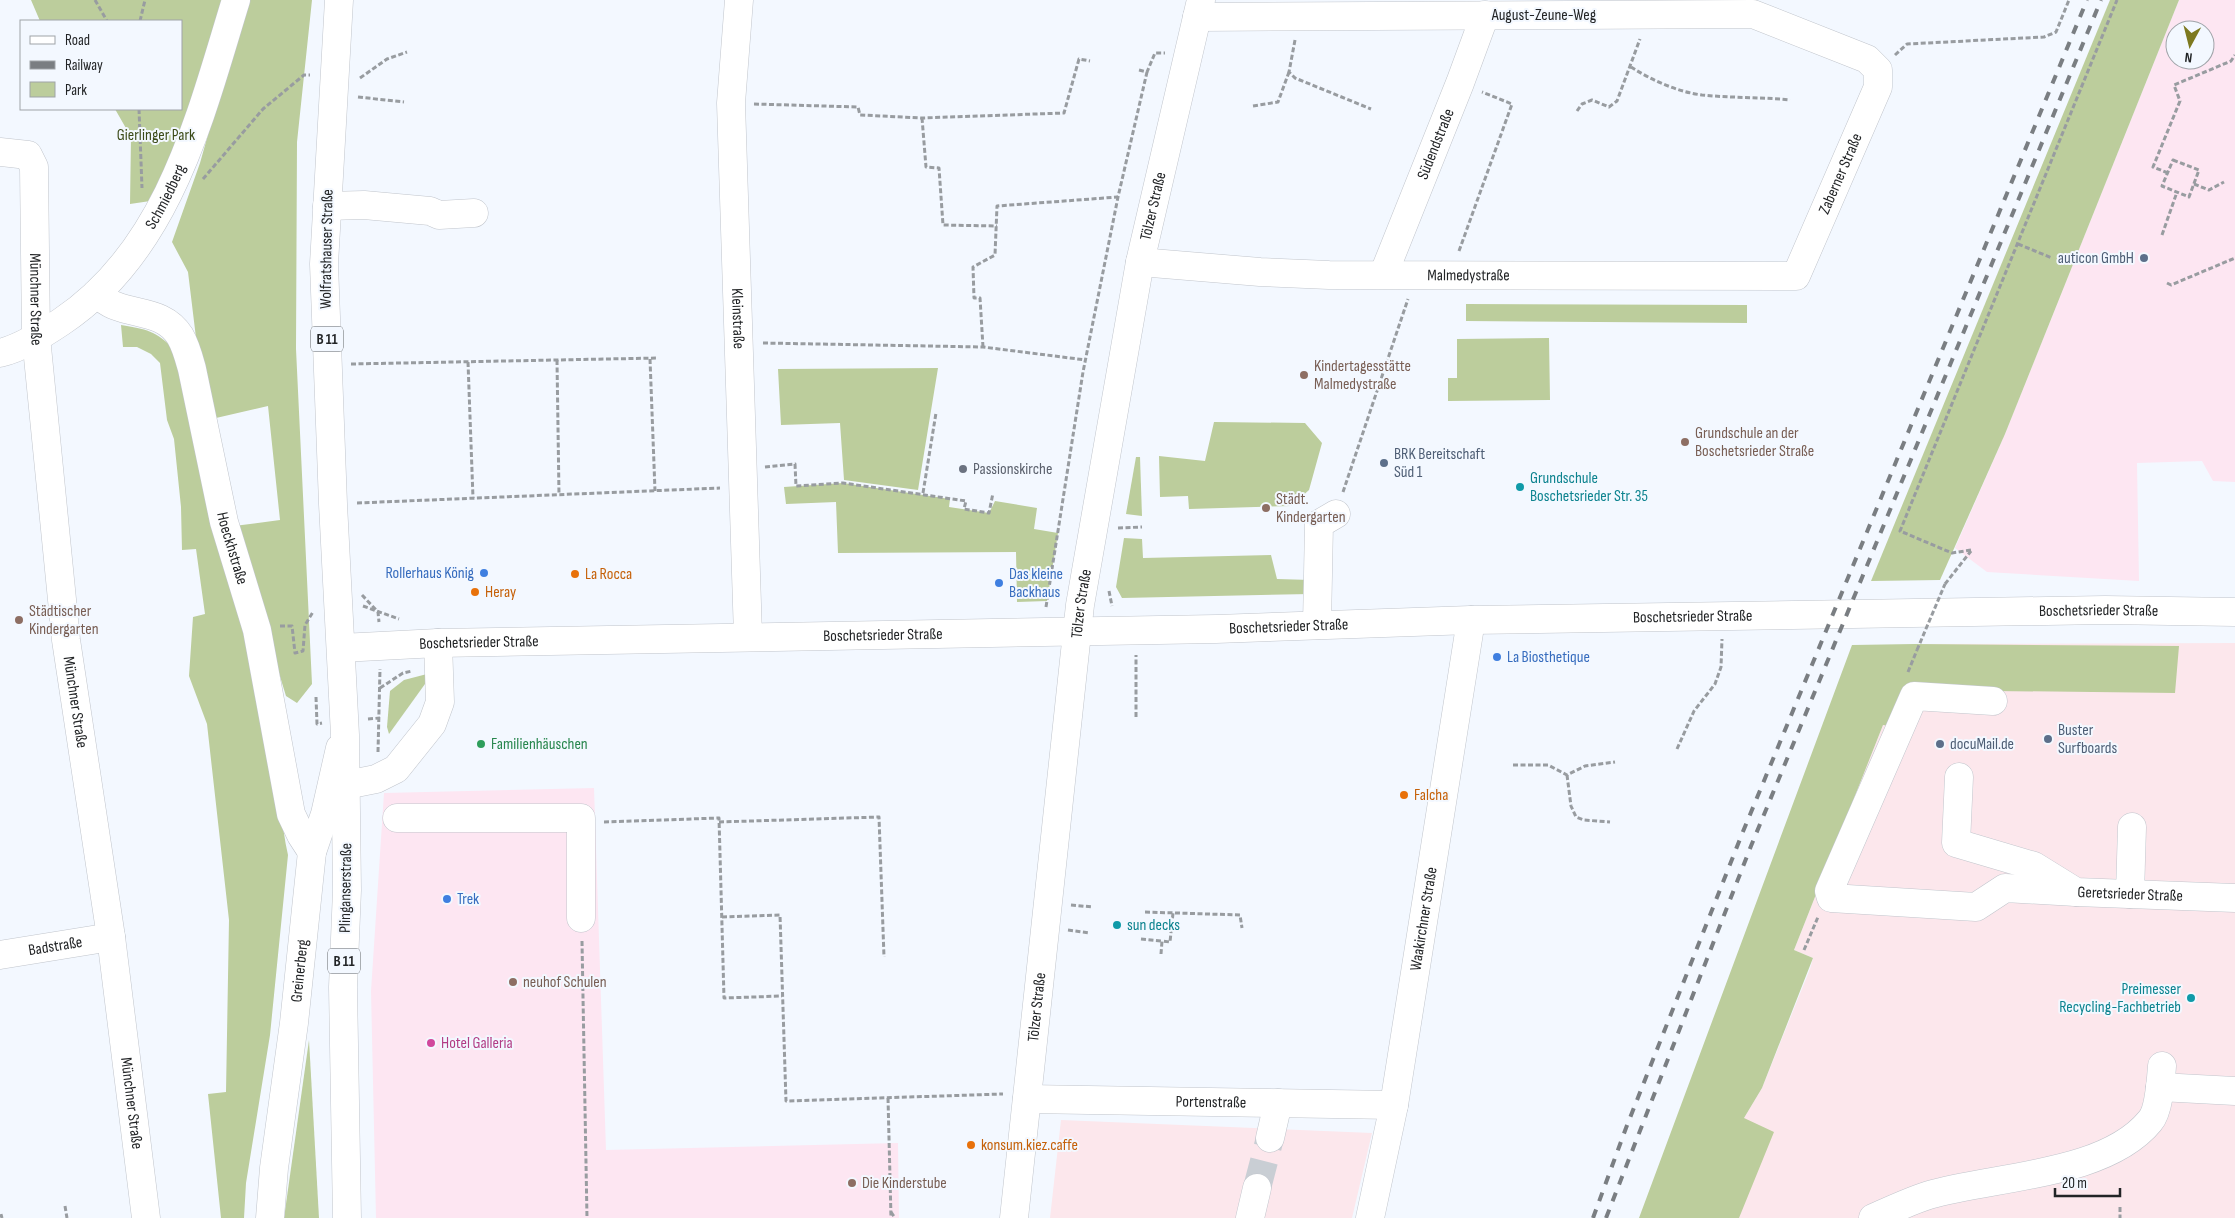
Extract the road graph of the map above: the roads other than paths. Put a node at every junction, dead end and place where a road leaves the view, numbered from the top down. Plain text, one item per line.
1 (236, 0) edge
2 (339, 0) edge
3 (739, 0) edge
4 (1199, 9) edge
5 (1485, 15) junction
6 (1878, 70) joint
7 (0, 152) edge
8 (327, 206) junction
9 (474, 213) dead end
10 (1140, 262) junction
11 (1384, 273) junction
12 (1796, 276) joint
13 (96, 294) junction
14 (36, 337) junction
15 (0, 352) edge
16 (1336, 514) road end
17 (2235, 612) edge
18 (1471, 620) junction
19 (1317, 625) junction
20 (1077, 631) junction
21 (748, 636) junction
22 (341, 648) junction
23 (438, 655) junction
24 (1993, 701) dead end
25 (345, 727) junction
26 (1959, 777) dead end
27 (346, 786) junction
28 (397, 818) dead end
29 (2132, 827) dead end
30 (312, 852) junction
31 (2076, 892) junction
32 (2130, 894) junction
33 (2235, 898) edge
34 (581, 918) road end
35 (111, 937) junction
36 (0, 954) edge
37 (2235, 1091) edge
38 (1027, 1096) junction
39 (1278, 1103) junction
40 (1394, 1105) junction
41 (1270, 1138) tunnel mouth
42 (1257, 1188) tunnel mouth
43 (146, 1218) edge
44 (270, 1218) edge
45 (346, 1218) edge
46 (1014, 1218) edge
47 (1250, 1218) edge
48 (1370, 1218) edge
49 (1873, 1218) edge

1 - 13 street, Schmiedberg
2 - 8 street, Wolfratshauser Straße / B 11
3 - 21 street, Kleinstraße
4 - 5 street, August-Zeune-Weg
4 - 10 street, Tölzer Straße
5 - 6 street, August-Zeune-Weg
5 - 11 street, Südendstraße
6 - 12 street, Zaberner Straße
7 - 14 street, Münchner Straße
8 - 9 street
8 - 22 street, Wolfratshauser Straße / B 11
10 - 11 street, Malmedystraße
10 - 20 street, Tölzer Straße
11 - 12 street, Malmedystraße
13 - 14 street, Schmiedberg
13 - 30 street, Hoeckhstraße
14 - 15 street, Schmiedberg
14 - 35 street, Münchner Straße
16 - 19 street
17 - 18 street, Boschetsrieder Straße
18 - 19 street, Boschetsrieder Straße
18 - 40 street, Waakirchner Straße
19 - 20 street, Boschetsrieder Straße
20 - 21 street, Boschetsrieder Straße
20 - 38 street, Tölzer Straße
21 - 23 street, Boschetsrieder Straße
22 - 23 street, Boschetsrieder Straße
22 - 25 street, Plinganserstraße / B 11
23 - 27 street
24 - 31 street
25 - 27 street, Plinganserstraße / B 11
25 - 30 street, Greinerberg
26 - 31 street, Geretsrieder Straße
27 - 45 street, Plinganserstraße / B 11
28 - 34 street
29 - 32 street
30 - 44 street, Greinerberg
31 - 32 street, Geretsrieder Straße
32 - 33 street, Geretsrieder Straße
35 - 36 street, Badstraße
35 - 43 street, Münchner Straße
37 - 49 street
38 - 39 street, Portenstraße
38 - 46 street, Tölzer Straße
39 - 40 street, Portenstraße
39 - 41 street
40 - 48 street, Waakirchner Straße
42 - 47 street

